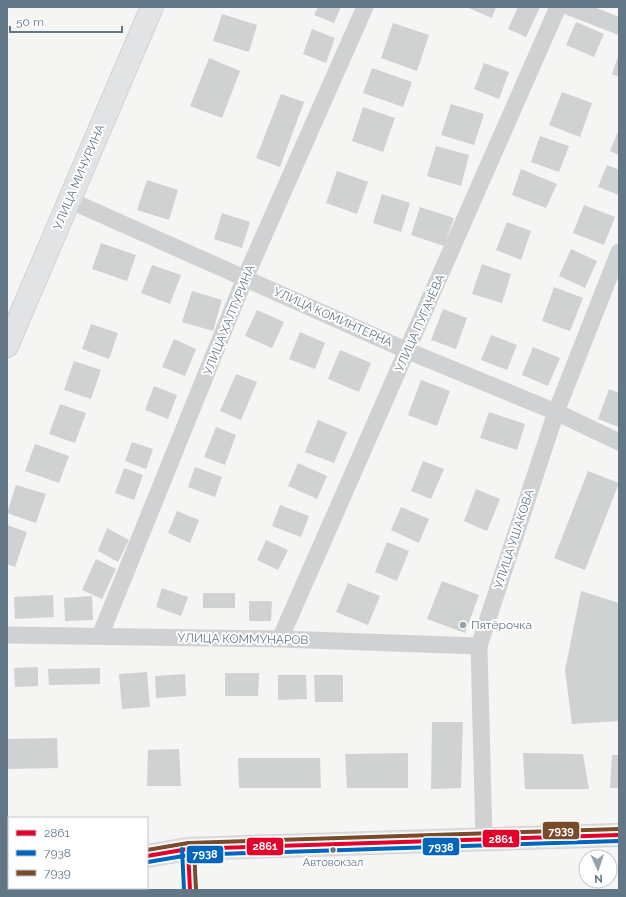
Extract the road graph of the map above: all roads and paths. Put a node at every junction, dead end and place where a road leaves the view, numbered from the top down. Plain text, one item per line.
1 (152, 7) edge
2 (365, 7) edge
3 (558, 7) edge
4 (570, 7) edge
5 (619, 26) edge
6 (70, 200) junction
7 (619, 252) edge
8 (245, 278) junction
9 (7, 346) edge
10 (408, 351) junction
11 (556, 412) junction
12 (619, 442) edge
13 (7, 635) edge
14 (100, 636) junction
15 (280, 639) junction
16 (479, 646) junction
17 (619, 835) edge
18 (484, 839) junction
19 (188, 849) junction
20 (148, 856) edge
21 (190, 890) edge

1 - 6 main road, УЛИЦА МИЧУРИНА
2 - 8 street, УЛИЦА ХАЛТУРИНА
3 - 10 street, УЛИЦА ПУГАЧЁВА
4 - 5 street
6 - 8 street, УЛИЦА КОМИНТЕРНА
6 - 9 main road, УЛИЦА МИЧУРИНА
7 - 11 street, УЛИЦА УШАКОВА
8 - 10 street, УЛИЦА КОМИНТЕРНА
8 - 14 street, УЛИЦА ХАЛТУРИНА
10 - 11 street, УЛИЦА КОМИНТЕРНА
10 - 15 street, УЛИЦА ПУГАЧЁВА
11 - 12 street, УЛИЦА КОМИНТЕРНА
11 - 16 street, УЛИЦА УШАКОВА
13 - 14 street, УЛИЦА КОММУНАРОВ
14 - 15 street, УЛИЦА КОММУНАРОВ
15 - 16 street, УЛИЦА КОММУНАРОВ
16 - 18 street, УЛИЦА УШАКОВА
17 - 18 main road
18 - 19 main road
19 - 20 main road
19 - 21 lane

